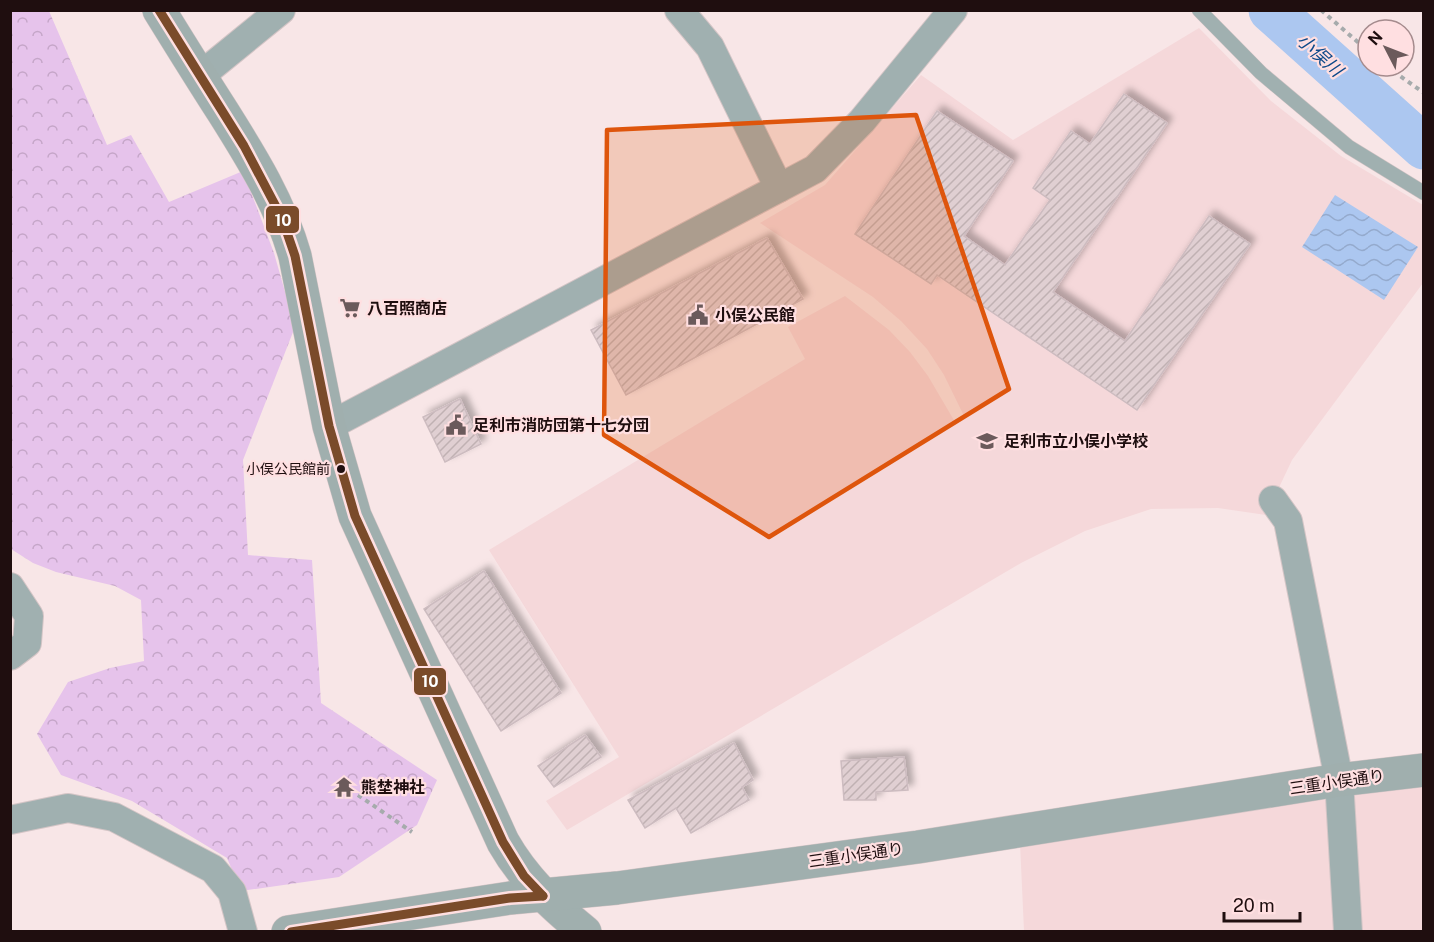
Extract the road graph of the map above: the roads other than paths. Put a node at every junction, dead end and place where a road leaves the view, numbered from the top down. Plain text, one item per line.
1 (159, 10) edge
2 (281, 10) edge
3 (679, 10) edge
4 (953, 10) edge
5 (1199, 10) edge
6 (200, 76) junction
7 (779, 188) junction
8 (1424, 193) edge
9 (329, 426) junction
10 (1273, 500) dead end
11 (10, 587) edge
12 (10, 656) edge
13 (1424, 770) edge
14 (1339, 780) junction
15 (10, 820) edge
16 (543, 896) junction
17 (243, 932) edge
18 (288, 932) edge
19 (585, 932) edge
20 (1348, 932) edge

1 - 6 main road
2 - 6 street
3 - 7 street
4 - 7 street
5 - 8 lane
6 - 9 main road
7 - 9 street
9 - 16 main road
10 - 14 street
11 - 12 street
13 - 14 main road, 三重小俣通り
14 - 16 main road, 三重小俣通り
14 - 20 street
15 - 17 street
16 - 18 main road, 三重小俣通り
16 - 19 main road

